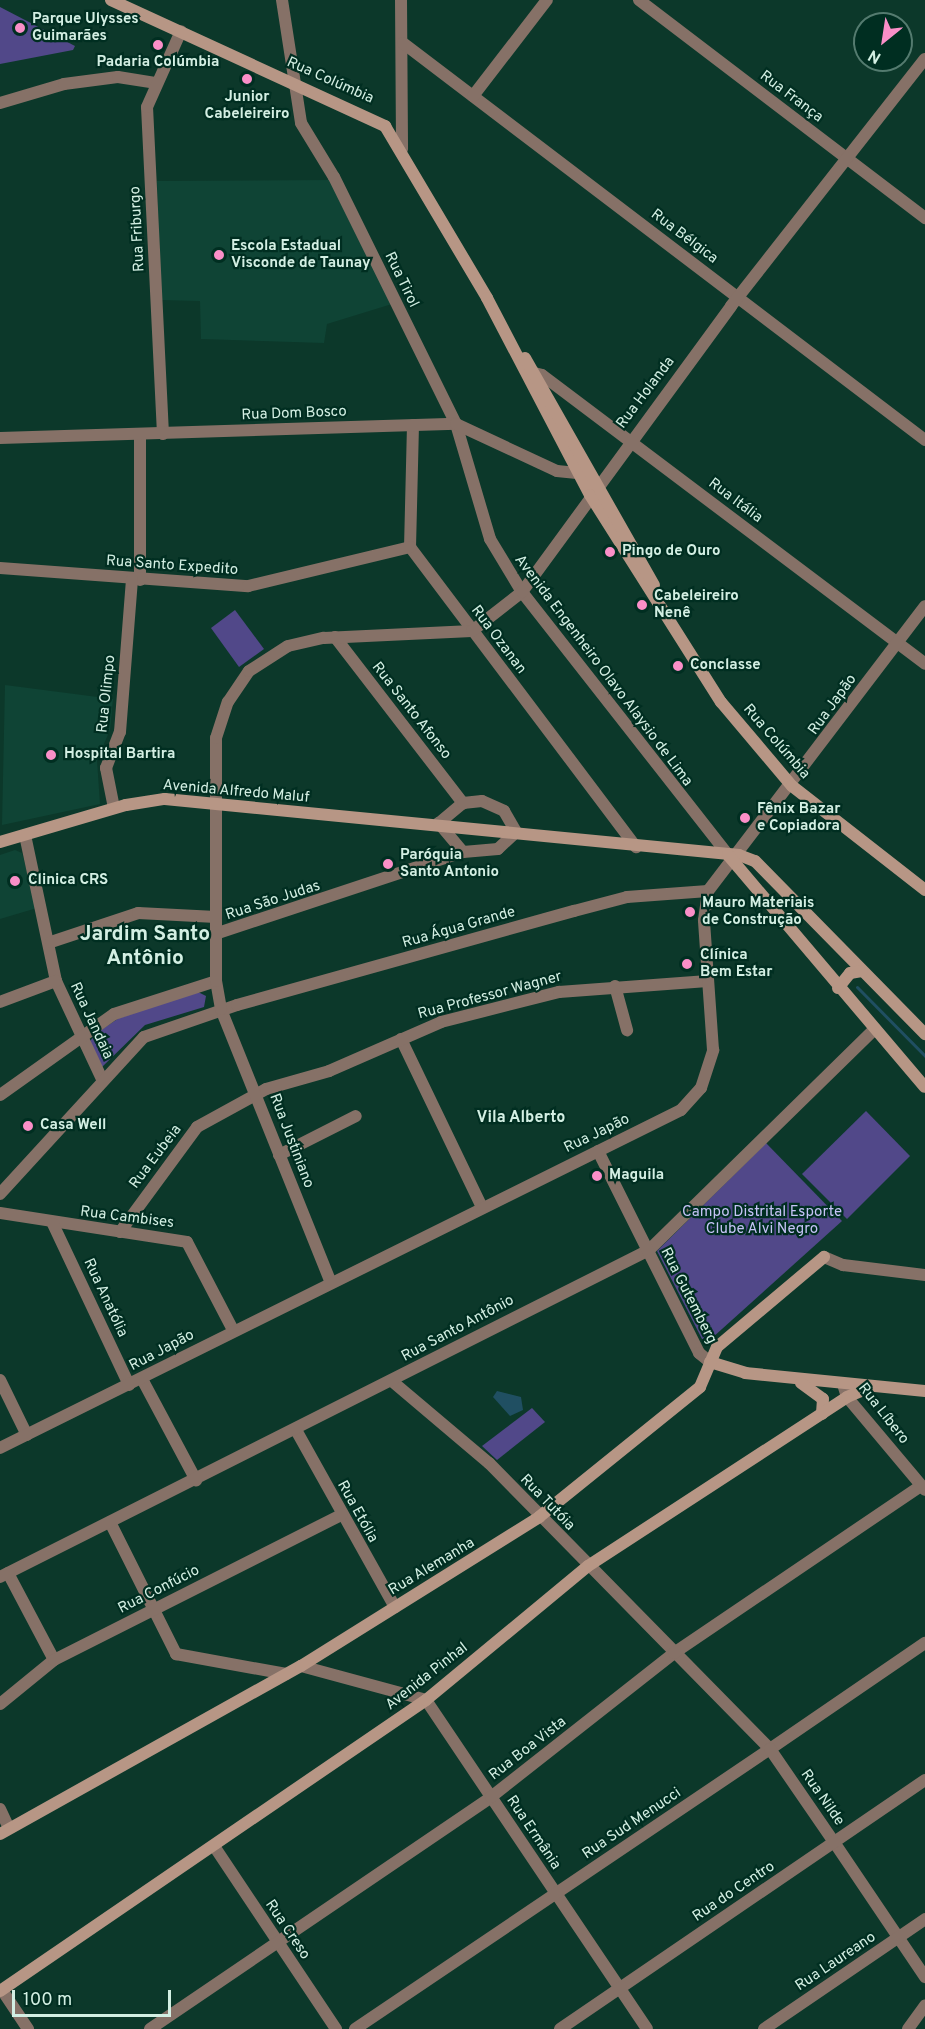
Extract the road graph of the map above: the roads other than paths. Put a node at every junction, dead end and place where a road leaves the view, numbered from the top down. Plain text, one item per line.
1 (111, 0) edge
2 (282, 0) edge
3 (401, 0) edge
4 (547, 0) edge
5 (639, 0) edge
6 (181, 31) junction
7 (404, 43) junction
8 (404, 58) junction
9 (424, 58) junction
10 (925, 59) edge
11 (154, 83) junction
12 (297, 83) junction
13 (473, 96) junction
14 (0, 103) edge
15 (404, 110) junction
16 (389, 131) junction
17 (402, 149) junction
18 (849, 160) junction
19 (925, 218) edge
20 (737, 297) junction
21 (529, 371) junction
22 (456, 424) junction
23 (413, 425) junction
24 (140, 434) junction
25 (163, 434) junction
26 (0, 438) edge
27 (629, 440) junction
28 (925, 440) edge
29 (577, 473) junction
30 (593, 486) junction
31 (410, 547) junction
32 (0, 568) edge
33 (136, 580) junction
34 (522, 592) junction
35 (925, 606) edge
36 (472, 630) junction
37 (335, 637) junction
38 (897, 642) junction
39 (925, 664) edge
40 (792, 786) junction
41 (217, 803) junction
42 (463, 803) junction
43 (114, 808) junction
44 (437, 825) junction
45 (516, 831) junction
46 (25, 835) junction
47 (0, 842) edge
48 (636, 847) junction
49 (463, 852) junction
50 (733, 857) junction
51 (925, 890) edge
52 (708, 891) junction
53 (216, 917) junction
54 (215, 934) junction
55 (51, 942) junction
56 (862, 971) junction
57 (56, 981) junction
58 (216, 981) junction
59 (708, 981) junction
60 (615, 986) junction
61 (838, 988) junction
62 (0, 1002) edge
63 (221, 1009) junction
64 (627, 1030) dead end
65 (874, 1030) junction
66 (925, 1034) edge
67 (81, 1036) junction
68 (400, 1039) junction
69 (102, 1079) junction
70 (925, 1088) edge
71 (257, 1094) junction
72 (0, 1095) edge
73 (356, 1116) dead end
74 (598, 1151) junction
75 (279, 1155) junction
76 (0, 1194) edge
77 (482, 1207) junction
78 (0, 1213) edge
79 (53, 1224) junction
80 (120, 1232) junction
81 (648, 1250) junction
82 (824, 1257) joint
83 (925, 1275) edge
84 (331, 1283) junction
85 (233, 1330) junction
86 (710, 1362) junction
87 (142, 1379) junction
88 (792, 1379) junction
89 (0, 1380) edge
90 (393, 1382) junction
91 (843, 1384) junction
92 (129, 1385) junction
93 (871, 1387) junction
94 (925, 1391) edge
95 (847, 1397) junction
96 (822, 1414) junction
97 (296, 1430) junction
98 (27, 1435) junction
99 (0, 1448) edge
100 (196, 1479) junction
101 (923, 1488) edge
102 (341, 1515) junction
103 (539, 1517) junction
104 (110, 1522) junction
105 (588, 1566) junction
106 (4, 1575) edge
107 (395, 1607) junction
108 (152, 1610) junction
109 (925, 1643) edge
110 (674, 1653) junction
111 (54, 1660) junction
112 (301, 1666) junction
113 (286, 1674) junction
114 (426, 1700) junction
115 (0, 1704) edge
116 (770, 1749) junction
117 (925, 1780) edge
118 (491, 1797) junction
119 (0, 1809) edge
120 (5, 1831) edge
121 (834, 1842) junction
122 (214, 1846) junction
123 (556, 1894) junction
124 (925, 1919) edge
125 (898, 1938) junction
126 (277, 1942) junction
127 (925, 1977) edge
128 (619, 1989) junction
129 (1, 1990) edge
130 (925, 2006) edge
131 (28, 2029) edge
132 (150, 2029) edge
133 (336, 2029) edge
134 (356, 2029) edge
135 (560, 2029) edge
136 (647, 2029) edge
137 (764, 2029) edge
138 (908, 2029) edge

1 - 6 main road, Rua Colúmbia
2 - 12 street, Rua Tirol
3 - 7 street
4 - 13 street
5 - 18 street, Rua França
6 - 11 street, Rua Friburgo
6 - 12 main road, Rua Colúmbia
7 - 8 street
7 - 9 street, Rua Bélgica
8 - 9 street
8 - 15 street
9 - 13 street, Rua Bélgica
10 - 18 street, Rua Holanda
11 - 14 street
11 - 25 street, Rua Friburgo
12 - 16 main road, Rua Colúmbia
12 - 22 street, Rua Tirol
13 - 20 street, Rua Bélgica
15 - 16 street
15 - 17 street
16 - 17 main road, Rua Colúmbia
17 - 21 main road, Rua Colúmbia
18 - 19 street, Rua França
18 - 20 street, Rua Holanda
20 - 27 street, Rua Holanda
20 - 28 street, Rua Bélgica
21 - 27 street, Rua Itália
21 - 29 main road, Rua Colúmbia
21 - 30 main road, Rua Colúmbia
22 - 23 street, Rua Dom Bosco
22 - 29 street, Rua Dom Bosco
22 - 34 street, Avenida Engenheiro Olavo Alaysio de Lima
23 - 25 street, Rua Dom Bosco
23 - 31 street
24 - 25 street, Rua Dom Bosco
24 - 26 street, Rua Dom Bosco
24 - 33 street, Rua Olimpo
27 - 30 street, Rua Holanda
27 - 38 street, Rua Itália
29 - 30 main road, Rua Colúmbia
30 - 34 street, Rua Holanda
30 - 40 main road, Rua Colúmbia
31 - 33 street, Rua Santo Expedito
31 - 36 street, Rua Ozanan
32 - 33 street, Rua Santo Expedito
33 - 43 street, Rua Olimpo
34 - 36 street, Rua Holanda
34 - 50 street, Avenida Engenheiro Olavo Alaysio de Lima
35 - 38 street, Rua Japão
36 - 37 street
36 - 48 street, Rua Ozanan
37 - 41 street, Rua São Judas
37 - 42 street, Rua Santo Afonso
38 - 39 street, Rua Itália
38 - 40 street, Rua Japão
40 - 50 street, Rua Japão
40 - 51 main road, Rua Colúmbia
41 - 43 main road, Avenida Alfredo Maluf
41 - 44 main road, Avenida Alfredo Maluf
41 - 53 street, Rua São Judas
42 - 44 street
42 - 45 street
43 - 46 main road, Avenida Alfredo Maluf
44 - 45 main road, Avenida Alfredo Maluf
44 - 49 street
45 - 48 main road, Avenida Alfredo Maluf
45 - 49 street, Rua São Judas
46 - 47 main road, Avenida Alfredo Maluf
46 - 55 street, Rua Jandaia
48 - 50 main road, Avenida Alfredo Maluf
49 - 54 street, Rua São Judas
50 - 52 street, Rua Japão
50 - 56 main road, Avenida Engenheiro Olavo Alaysio de Lima
50 - 61 main road, Avenida Engenheiro Olavo Alaysio de Lima
52 - 59 street, Rua Japão
52 - 63 street, Rua Água Grande
53 - 54 street, Rua São Judas
53 - 55 street
54 - 58 street, Rua Justiniano
55 - 57 street, Rua Jandaia
56 - 61 main road
56 - 66 main road, Avenida Engenheiro Olavo Alaysio de Lima
57 - 62 street
57 - 67 street, Rua Jandaia
58 - 63 street, Rua Justiniano
58 - 67 street
59 - 60 street, Rua Professor Wagner
59 - 74 street, Rua Japão
60 - 64 street
60 - 68 street, Rua Professor Wagner
61 - 65 main road, Avenida Engenheiro Olavo Alaysio de Lima
63 - 69 street, Rua Água Grande
63 - 71 street, Rua Justiniano
65 - 70 main road, Avenida Engenheiro Olavo Alaysio de Lima
65 - 81 street, Rua Santo Antônio
67 - 69 street, Rua Jandaia
67 - 72 street
68 - 71 street, Rua Professor Wagner
68 - 77 street
69 - 76 street, Rua Água Grande
71 - 75 street, Rua Justiniano
71 - 80 street, Rua Eubeia
73 - 75 street
74 - 77 street, Rua Japão
74 - 81 street, Rua Gutemberg
75 - 84 street, Rua Justiniano
77 - 84 street, Rua Japão
78 - 79 street, Rua Cambises
79 - 80 street, Rua Cambises
79 - 92 street, Rua Anatólia
80 - 85 street, Rua Cambises
81 - 86 street, Rua Gutemberg
81 - 90 street, Rua Santo Antônio
82 - 83 street
82 - 86 main road, Rua Alemanha
84 - 85 street, Rua Japão
85 - 87 street, Rua Japão
86 - 88 main road, Rua Gutemberg
86 - 103 main road, Rua Alemanha
87 - 92 street, Rua Japão
87 - 100 street
88 - 91 main road, Rua Gutemberg
88 - 96 main road
89 - 98 street
90 - 97 street, Rua Santo Antônio
90 - 103 street, Rua Tutóia
91 - 93 main road, Avenida Pinhal
91 - 95 street, Rua Líbero
92 - 98 street, Rua Japão
93 - 94 main road, Avenida Pinhal
93 - 95 main road, Avenida Pinhal
95 - 96 main road, Avenida Pinhal
95 - 101 street, Rua Líbero
96 - 105 main road, Avenida Pinhal
97 - 100 street, Rua Santo Antônio
97 - 102 street, Rua Etólia
98 - 99 street, Rua Japão
100 - 104 street, Rua Santo Antônio
101 - 110 street, Rua Boa Vista
102 - 107 street, Rua Etólia
102 - 108 street, Rua Confúcio
103 - 105 street, Rua Tutóia
103 - 107 main road, Rua Alemanha
104 - 106 street, Rua Santo Antônio
104 - 108 street
105 - 110 street, Rua Tutóia
105 - 114 main road, Avenida Pinhal
106 - 111 street
107 - 112 main road, Rua Alemanha
108 - 111 street, Rua Confúcio
108 - 113 street
109 - 116 street, Rua Sud Menucci
110 - 116 street, Rua Nilde
110 - 118 street, Rua Boa Vista
111 - 115 street, Rua Confúcio
112 - 113 main road, Rua Alemanha
112 - 114 street
113 - 120 main road, Rua Alemanha
114 - 118 street, Rua Ermânia
114 - 122 main road, Avenida Pinhal
116 - 121 street, Rua Nilde
116 - 123 street, Rua Sud Menucci
117 - 121 street, Rua do Centro
118 - 123 street, Rua Ermânia
118 - 126 street, Rua Boa Vista
119 - 120 street
121 - 125 street, Rua Nilde
121 - 128 street, Rua do Centro
122 - 126 street, Rua Creso
122 - 129 main road, Avenida Pinhal
123 - 128 street, Rua Ermânia
123 - 134 street, Rua Sud Menucci
124 - 125 street, Rua Laureano
125 - 127 street, Rua Nilde
125 - 137 street, Rua Laureano
126 - 132 street, Rua Boa Vista
126 - 133 street, Rua Creso
128 - 135 street, Rua do Centro
128 - 136 street, Rua Ermânia
129 - 131 street
130 - 138 street

